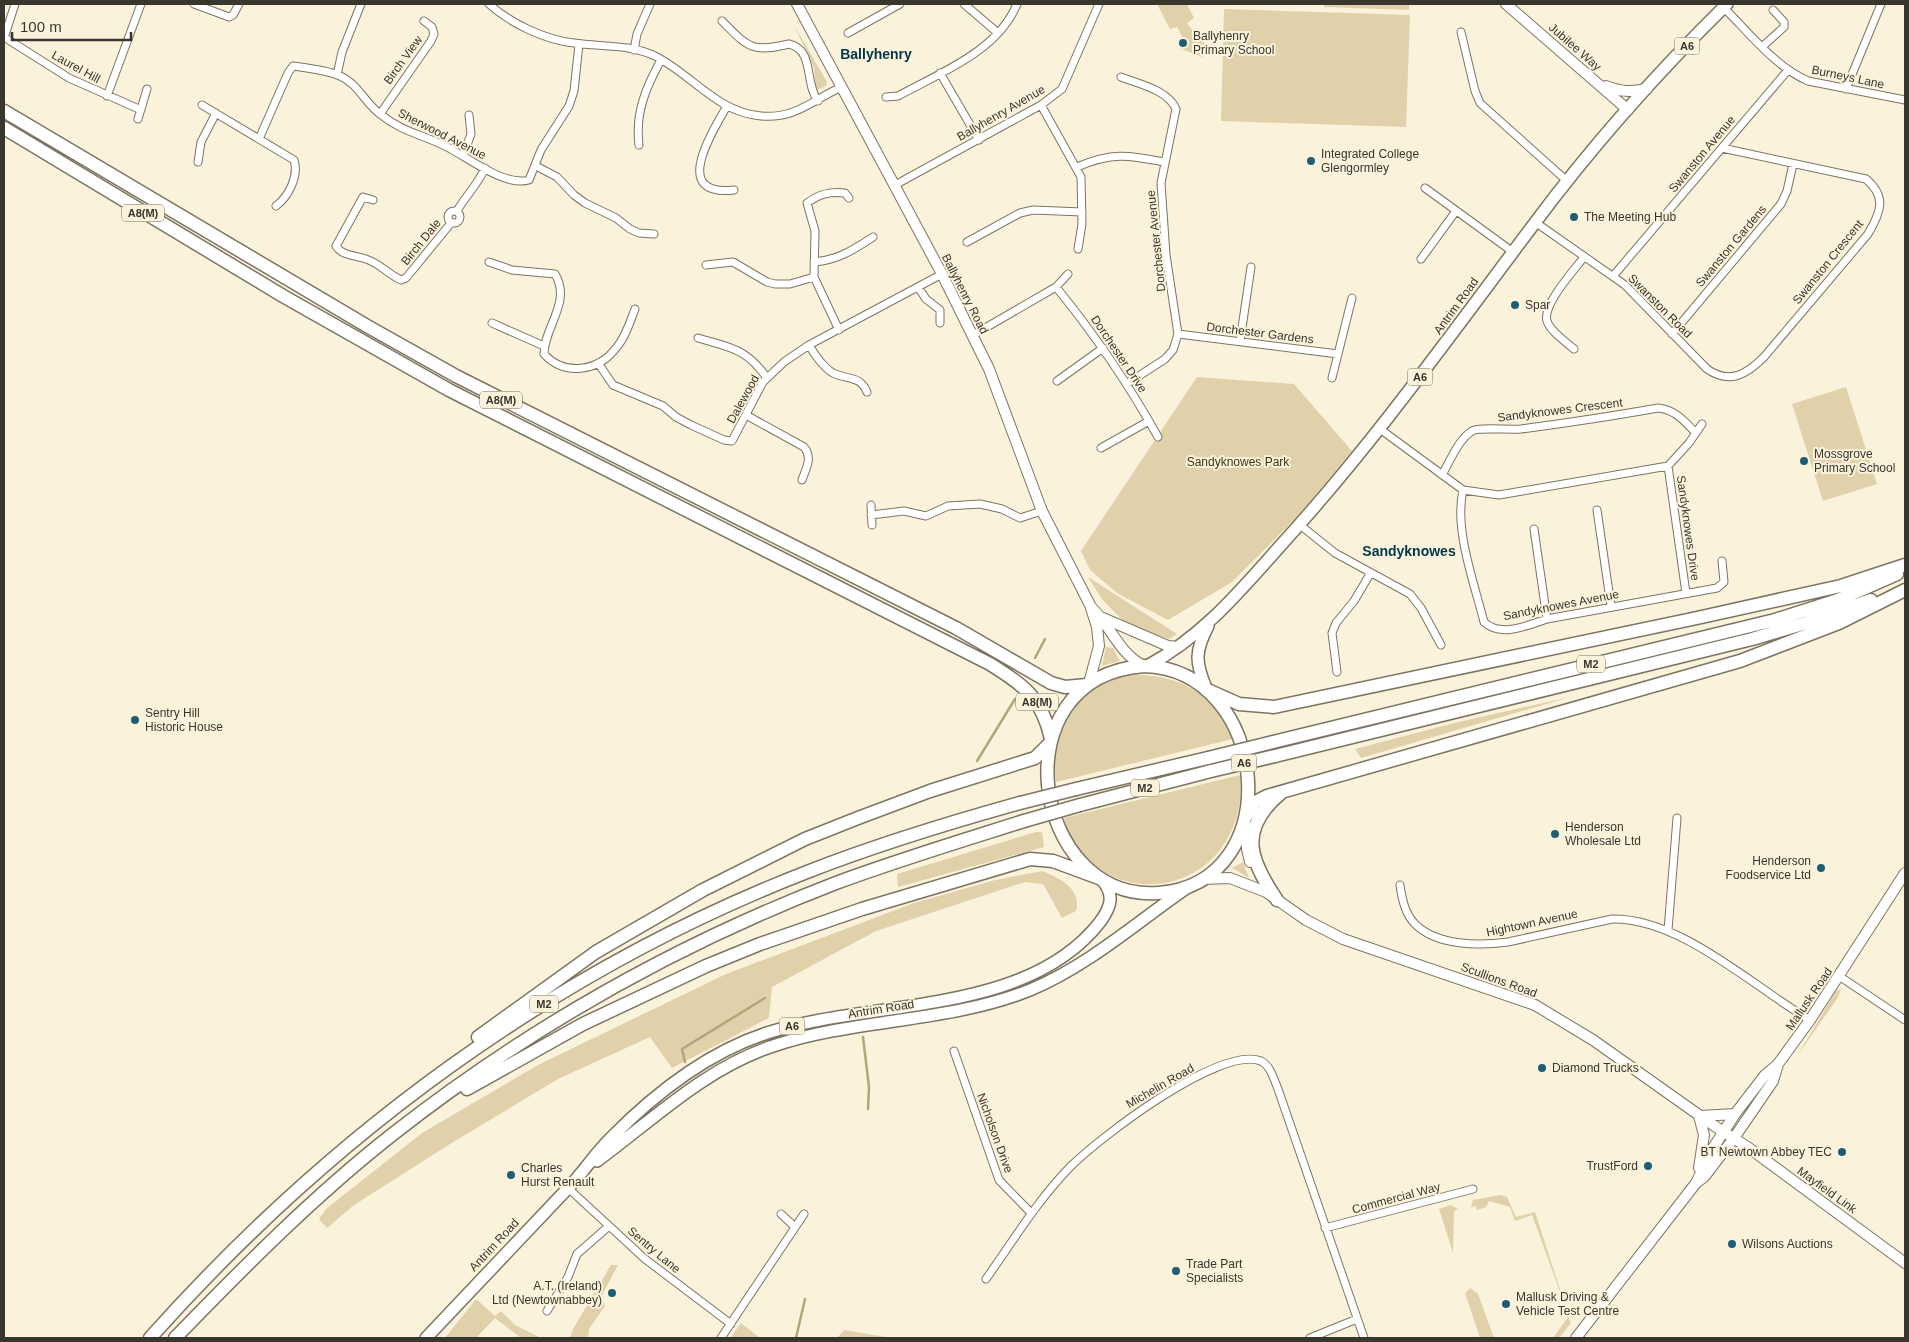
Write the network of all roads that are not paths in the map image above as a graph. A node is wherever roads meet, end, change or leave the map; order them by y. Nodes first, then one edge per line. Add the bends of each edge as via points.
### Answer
1 (16, 4) edge
2 (141, 4) edge
3 (194, 4) edge
4 (239, 4) edge
5 (361, 4) edge
6 (488, 4) edge
7 (650, 4) edge
8 (797, 4) edge
9 (900, 4) edge
10 (964, 4) edge
11 (1017, 4) edge
12 (1099, 4) edge
13 (1506, 4) edge
14 (1880, 4) edge
15 (1725, 5) edge
16 (1773, 10) dead end
17 (424, 21) dead end
18 (722, 21) dead end
19 (1461, 32) dead end
20 (848, 33) dead end
21 (998, 33) junction
22 (4, 38) edge
23 (579, 44) junction
24 (1763, 46) junction
25 (634, 50) junction
26 (661, 60) junction
27 (1788, 70) junction
28 (940, 73) junction
29 (337, 75) junction
30 (1121, 77) dead end
31 (1598, 83) junction
32 (842, 87) junction
33 (147, 88) dead end
34 (1647, 89) junction
35 (1846, 89) junction
36 (107, 96) junction
37 (886, 97) dead end
38 (1905, 100) edge
39 (818, 101) junction
40 (202, 105) dead end
41 (1041, 105) junction
42 (727, 106) junction
43 (141, 110) junction
44 (1628, 110) junction
45 (4, 111) edge
46 (216, 113) junction
47 (380, 114) junction
48 (469, 115) dead end
49 (138, 119) dead end
50 (4, 128) edge
51 (259, 138) junction
52 (979, 140) junction
53 (639, 145) dead end
54 (1722, 148) junction
55 (463, 156) junction
56 (198, 162) dead end
57 (1164, 162) junction
58 (1793, 164) junction
59 (536, 166) junction
60 (1077, 167) junction
61 (485, 168) junction
62 (1567, 181) junction
63 (895, 185) junction
64 (1425, 188) dead end
65 (734, 190) dead end
66 (849, 198) dead end
67 (373, 200) dead end
68 (276, 206) dead end
69 (1456, 211) junction
70 (1082, 212) junction
71 (1535, 222) junction
72 (654, 234) dead end
73 (873, 238) dead end
74 (967, 242) dead end
75 (1078, 249) dead end
76 (1513, 252) junction
77 (1584, 256) junction
78 (1421, 260) dead end
79 (489, 262) dead end
80 (814, 262) junction
81 (706, 265) dead end
82 (1251, 267) dead end
83 (942, 274) junction
84 (1068, 274) dead end
85 (1614, 275) junction
86 (814, 276) junction
87 (918, 287) junction
88 (1056, 287) junction
89 (1352, 298) dead end
90 (635, 309) dead end
91 (492, 323) dead end
92 (940, 323) dead end
93 (839, 330) junction
94 (1178, 334) junction
95 (1672, 334) junction
96 (973, 335) junction
97 (698, 338) dead end
98 (1240, 341) junction
99 (809, 345) junction
100 (544, 346) junction
101 (1103, 348) junction
102 (1574, 350) dead end
103 (1338, 354) junction
104 (598, 363) junction
105 (1717, 376) joint
106 (767, 378) junction
107 (1332, 378) dead end
108 (1057, 381) dead end
109 (1128, 383) junction
110 (866, 392) dead end
111 (746, 415) junction
112 (1149, 421) junction
113 (1702, 424) dead end
114 (1380, 429) junction
115 (1696, 433) junction
116 (1158, 437) dead end
117 (1101, 448) dead end
118 (1668, 466) junction
119 (1442, 475) junction
120 (802, 480) dead end
121 (1463, 490) junction
122 (871, 505) dead end
123 (1597, 510) dead end
124 (1042, 511) junction
125 (871, 515) junction
126 (872, 525) dead end
127 (1300, 525) junction
128 (1534, 529) dead end
129 (1905, 556) edge
130 (1722, 561) dead end
131 (1905, 565) edge
132 (1905, 570) edge
133 (1370, 574) junction
134 (1905, 586) edge
135 (1905, 590) edge
136 (1686, 593) junction
137 (1797, 595) junction
138 (1090, 605) junction
139 (1611, 606) junction
140 (1102, 618) junction
141 (1548, 619) junction
142 (1208, 624) junction
143 (1441, 645) dead end
144 (1178, 647) junction
145 (1146, 666) junction
146 (1337, 672) dead end
147 (1088, 684) junction
148 (1208, 689) junction
149 (1050, 741) junction
150 (1283, 791) junction
151 (1677, 818) dead end
152 (1245, 820) junction
153 (1905, 873) edge
154 (1100, 879) junction
155 (1202, 879) junction
156 (1400, 885) dead end
157 (1189, 886) junction
158 (1266, 892) junction
159 (1277, 900) junction
160 (1668, 930) junction
161 (1839, 976) junction
162 (1810, 1020) junction
163 (1905, 1020) edge
164 (954, 1051) dead end
165 (1778, 1064) junction
166 (1734, 1114) junction
167 (1699, 1116) junction
168 (1723, 1132) junction
169 (1734, 1138) junction
170 (583, 1172) junction
171 (1696, 1183) junction
172 (302, 1184) junction
173 (333, 1184) junction
174 (568, 1188) junction
175 (1473, 1189) dead end
176 (1031, 1213) junction
177 (781, 1214) dead end
178 (804, 1214) dead end
179 (609, 1226) junction
180 (795, 1227) junction
181 (1325, 1228) junction
182 (1905, 1263) edge
183 (986, 1279) dead end
184 (547, 1310) dead end
185 (1356, 1319) junction
186 (731, 1324) junction
187 (150, 1338) edge
188 (174, 1338) edge
189 (426, 1338) edge
190 (721, 1338) edge
191 (1310, 1338) edge
192 (1364, 1338) edge
193 (1576, 1338) edge

1 - 22 street
2 - 36 street
3 - 4 street via 229,17
5 - 29 street via 342,52
6 - 23 street via 524,26
7 - 25 street via 639,28
8 - 32 main road, Ballyhenry Road
9 - 20 street
10 - 21 street
11 - 21 street via 1013,15
12 - 41 street, Ballyhenry Avenue via 1062,89
13 - 31 main road, Jubilee Way
14 - 35 street
15 - 24 street, Burneys Lane
15 - 34 main road, Antrim Road / A6
16 - 24 street via 1784,22 1784,27
17 - 47 street, Birch View via 432,27 432,41
18 - 39 street via 753,48 772,49 789,44 800,50 807,60 811,91
19 - 62 street via 1474,92 1480,103
21 - 28 street
22 - 36 street, Laurel Hill via 69,78
23 - 25 street
23 - 59 street, Sherwood Avenue via 574,91 541,150
24 - 27 street, Burneys Lane
25 - 26 street
26 - 42 street
26 - 53 street via 641,106 637,131
27 - 35 street, Burneys Lane via 1808,81
27 - 54 street, Swanston Avenue
28 - 37 street via 898,96
28 - 52 street
29 - 47 street, Sherwood Avenue via 351,82
29 - 51 street, Sherwood Avenue via 293,66
30 - 57 street, Dorchester Avenue via 1173,102 1175,123
31 - 34 main road via 1619,91
31 - 44 main road, Jubilee Way
32 - 39 street
32 - 63 main road, Ballyhenry Road
33 - 43 street
34 - 44 main road, Antrim Road / A6
35 - 38 street, Burneys Lane
36 - 43 street, Laurel Hill
39 - 42 street via 799,112 762,116
40 - 46 street
41 - 52 street, Ballyhenry Avenue
41 - 60 street
42 - 65 street via 701,158 700,174 705,187 710,190
43 - 49 street
44 - 62 main road, Antrim Road / A6
45 - 147 highway, A8(M) via 367,326 500,400 956,628 1051,683 1065,687
46 - 51 street
46 - 56 street via 201,142
47 - 55 street, Sherwood Avenue via 404,131 445,145
48 - 55 street via 471,134
50 - 149 highway, A8(M) via 266,286 449,390 990,664 1028,690 1042,710
51 - 68 street via 294,160 297,170 285,196
52 - 63 street, Ballyhenry Avenue
54 - 58 street, Swanston Crescent
54 - 85 street, Swanston Avenue
55 - 61 street, Sherwood Avenue
57 - 60 street via 1118,155 1102,157
57 - 94 street, Dorchester Avenue via 1161,184 1163,216
58 - 95 street, Swanston Gardens via 1781,204
58 - 105 street, Swanston Crescent via 1866,179 1879,195 1878,218 1868,234 1748,372 1731,377
59 - 61 street, Sherwood Avenue via 529,180 519,183
59 - 72 street via 557,177 585,203 616,218 630,229
60 - 70 street via 1081,177
61 - 67 street, Birch Dale via 475,188 457,211 459,222 451,223 401,280 377,263 347,254 336,246 363,197
62 - 71 main road, Antrim Road / A6
63 - 83 main road, Ballyhenry Road
64 - 69 street
66 - 80 street via 845,193 834,192 816,196 807,203 815,231
69 - 76 street
69 - 78 street
70 - 74 street via 1033,210 1020,213
70 - 75 street
71 - 76 main road, Antrim Road / A6
71 - 77 street, Swanston Road
73 - 80 street via 844,256
76 - 114 main road, Antrim Road / A6
77 - 85 street, Swanston Road
77 - 102 street via 1547,309 1547,321
79 - 100 street via 512,270 555,274 562,293
80 - 86 street
81 - 86 street via 733,262 775,284 790,284
82 - 98 street
83 - 87 street, Dalewood
83 - 96 main road, Ballyhenry Road
84 - 88 street
85 - 95 street, Swanston Road
86 - 93 street
87 - 92 street via 926,299 940,310
87 - 93 street, Dalewood
88 - 96 street
88 - 101 street, Dorchester Drive
89 - 103 street
90 - 104 street via 616,349
91 - 100 street
93 - 99 street, Dalewood
94 - 98 street, Dorchester Gardens
94 - 109 street via 1173,350 1165,359
95 - 105 street, Swanston Road
96 - 124 main road, Ballyhenry Road
97 - 106 street via 743,352 755,361
98 - 103 street, Dorchester Gardens
99 - 106 street, Dalewood
99 - 110 street via 832,372 857,379
100 - 104 street via 546,357 568,369 578,370
101 - 108 street
101 - 109 street, Dorchester Drive
103 - 107 street
104 - 111 street, Dalewood via 613,385 663,406 676,417 724,440 732,442
106 - 111 street, Dalewood
109 - 112 street, Dorchester Drive
111 - 120 street via 804,447 809,459
112 - 116 street, Dorchester Drive
112 - 117 street
113 - 115 street
114 - 119 street
114 - 127 main road, Antrim Road / A6
115 - 118 street
115 - 119 street, Sandyknowes Crescent via 1679,415 1658,408 1520,429 1496,431 1482,428 1472,430 1459,445
118 - 121 street via 1500,495
118 - 136 street, Sandyknowes Drive
119 - 121 street
121 - 141 street, Sandyknowes Avenue via 1458,512 1484,622 1490,628 1503,630
122 - 125 street
123 - 139 street
124 - 125 street via 1020,518 980,504 948,506 926,516 904,511
124 - 138 main road, Ballyhenry Road
125 - 126 street
127 - 133 street via 1335,553
127 - 142 main road, Antrim Road / A6
128 - 141 street
129 - 137 highway
130 - 136 street, Sandyknowes Avenue via 1724,582 1717,588
131 - 137 highway via 1841,586
132 - 172 highway, M2, bridge via 1838,600 1775,620 1076,789 884,844 806,872 722,908 623,958 544,1004 416,1089
133 - 143 street via 1410,594
133 - 146 street via 1332,632
134 - 173 highway, M2, bridge via 1806,624 1080,805 837,883 710,937 568,1013 438,1100
135 - 150 highway via 1840,623 1740,661
136 - 139 street, Sandyknowes Avenue
137 - 148 highway via 1274,707 1239,704
138 - 140 main road, Ballyhenry Road
138 - 147 main road, Ballyhenry Road via 1099,646
139 - 141 street, Sandyknowes Avenue
140 - 144 main road via 1168,646
140 - 145 main road, Ballyhenry Road via 1123,650
142 - 144 main road, Antrim Road / A6
142 - 148 main road, Antrim Road / A6 via 1197,656
144 - 145 main road, Antrim Road / A6
145 - 147 highway, A6 via 1122,669
145 - 148 highway, A6 via 1186,676
147 - 149 highway, A6 via 1065,709
148 - 152 highway, A6 via 1226,710 1237,736 1248,780
149 - 154 highway, A6 via 1046,765 1048,785 1065,842 1078,860
149 - 172 highway via 1040,754 1027,761 930,791 805,839 650,919 556,979 497,1022 393,1102
150 - 152 highway via 1256,802
150 - 159 highway via 1262,812 1251,846 1256,866
151 - 160 street
152 - 155 highway, A6 via 1224,862
152 - 158 main road, Scullions Road via 1251,864
153 - 161 main road, Mallusk Road
154 - 157 highway, A6 via 1126,890 1148,893
154 - 170 main road, Antrim Road / A6 via 1110,891 1107,912 1075,947 1044,968 985,991 810,1021 739,1044 696,1068 654,1098 608,1141
154 - 173 highway via 1054,861 1019,861 862,909 751,948 649,991 528,1053 459,1093
155 - 157 highway, A6
155 - 158 main road, Scullions Road via 1230,878
156 - 160 street, Hightown Avenue via 1406,909 1415,924 1428,933 1461,943 1508,942 1612,919 1639,920
157 - 170 main road, Antrim Road / A6 via 1080,964 1029,990 970,1008 818,1033 737,1060 684,1092
158 - 159 main road, Scullions Road
159 - 167 main road, Scullions Road via 1343,940 1534,1005 1593,1040
160 - 162 street, Hightown Avenue
161 - 162 main road, Mallusk Road
161 - 163 street
162 - 165 main road, Mallusk Road
164 - 176 street, Nicholson Drive via 999,1180
165 - 166 main road
165 - 169 main road, Mallusk Road via 1773,1081
166 - 167 main road
166 - 168 main road
167 - 168 main road, Scullions Road
167 - 171 main road via 1704,1139
168 - 169 main road, Scullions Road
168 - 171 main road
169 - 171 main road, Mallusk Road
169 - 182 main road, Mayfield Link
170 - 174 main road, Antrim Road / A6
171 - 193 main road
172 - 187 highway, M2 via 241,1241
173 - 188 highway, M2
174 - 179 street, Sentry Lane
174 - 189 main road, Antrim Road / A6
175 - 181 street, Commercial Way
176 - 181 street, Michelin Road via 1069,1168 1113,1129 1194,1078 1246,1059 1268,1066
176 - 183 street, Michelin Road
177 - 180 street
178 - 180 street
179 - 184 street via 577,1254 568,1277
179 - 186 street, Sentry Lane via 645,1259
180 - 186 street
181 - 185 street, Michelin Road
185 - 191 street
185 - 192 street, Michelin Road
186 - 190 street

